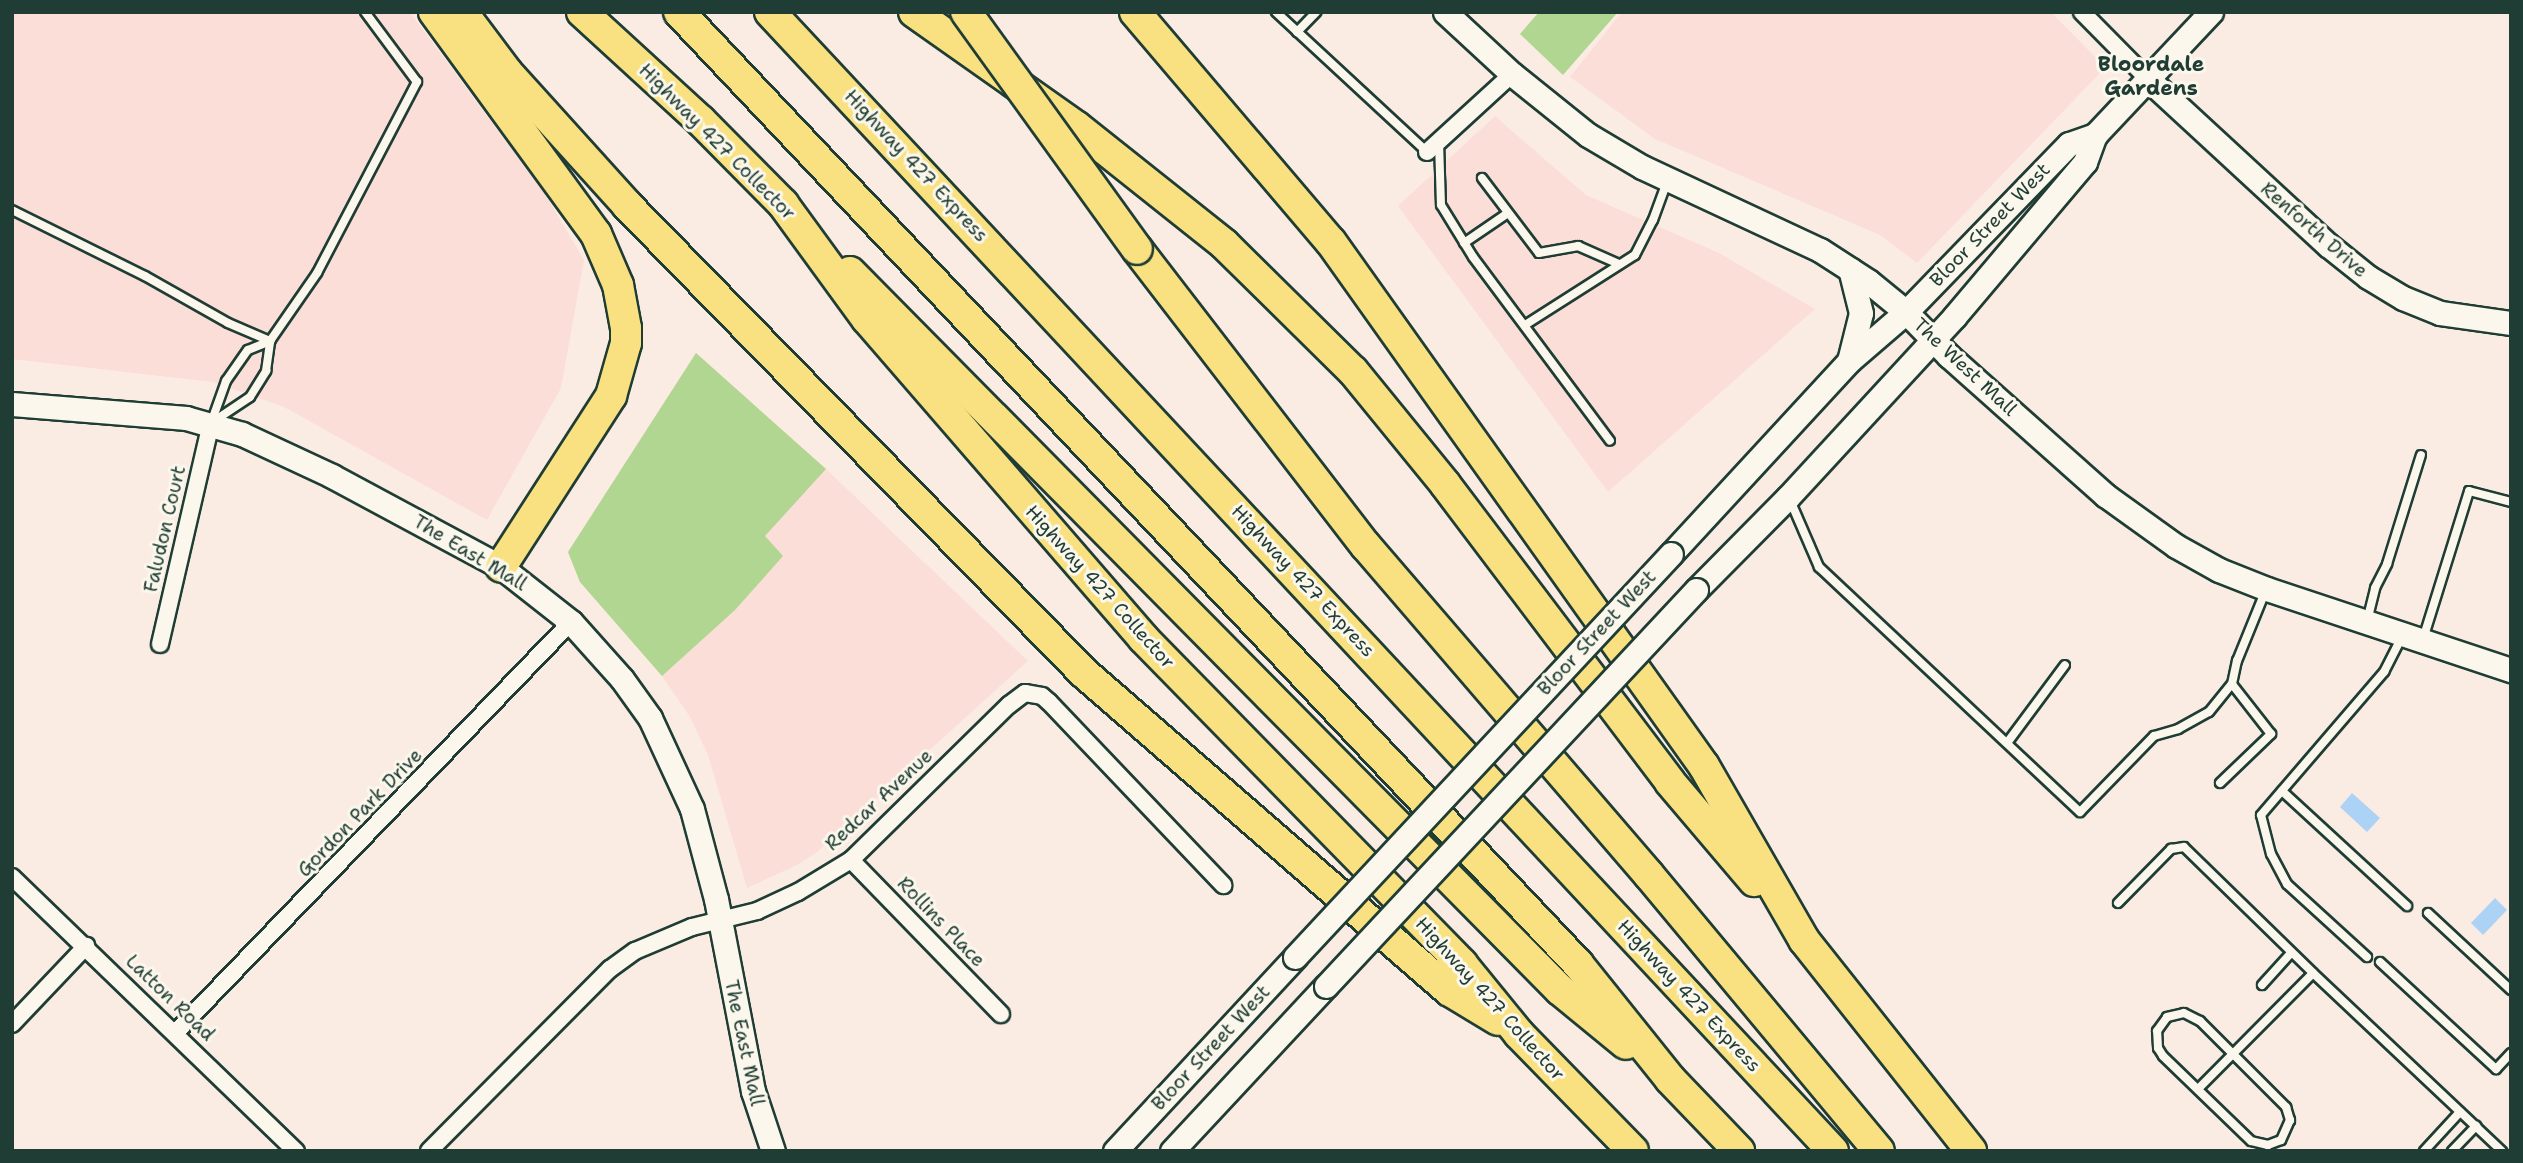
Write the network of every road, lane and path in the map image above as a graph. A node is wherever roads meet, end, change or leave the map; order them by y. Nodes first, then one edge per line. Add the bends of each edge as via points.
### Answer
1 (365, 12) edge
2 (434, 12) edge
3 (462, 12) edge
4 (582, 12) edge
5 (679, 12) edge
6 (770, 12) edge
7 (914, 12) edge
8 (965, 12) edge
9 (1135, 12) edge
10 (1276, 12) edge
11 (1316, 12) edge
12 (1444, 12) edge
13 (2082, 12) edge
14 (2211, 12) edge
15 (1297, 32) junction
16 (1511, 74) junction
17 (2148, 79) junction
18 (2095, 135) junction
19 (1433, 147) junction
20 (1482, 178) dead end
21 (1668, 179) junction
22 (783, 204) junction
23 (12, 209) edge
24 (1508, 213) junction
25 (1464, 243) junction
26 (1619, 264) junction
27 (1850, 269) junction
28 (1906, 312) junction
29 (2511, 323) edge
30 (1525, 326) junction
31 (1934, 340) junction
32 (270, 341) junction
33 (1849, 361) junction
34 (12, 404) edge
35 (211, 423) junction
36 (1610, 441) dead end
37 (2421, 455) dead end
38 (1788, 496) junction
39 (2511, 502) edge
40 (500, 567) junction
41 (2267, 589) junction
42 (571, 622) junction
43 (2367, 622) junction
44 (2413, 638) junction
45 (160, 644) dead end
46 (2065, 665) dead end
47 (2511, 670) edge
48 (2232, 684) junction
49 (2007, 743) junction
50 (2220, 783) dead end
51 (2283, 791) junction
52 (851, 860) junction
53 (12, 877) edge
54 (1223, 885) dead end
55 (2118, 902) dead end
56 (2407, 906) dead end
57 (2428, 913) dead end
58 (719, 918) junction
59 (1804, 940) junction
60 (86, 946) junction
61 (2291, 953) junction
62 (2367, 957) dead end
63 (2380, 962) dead end
64 (2313, 973) junction
65 (2262, 985) dead end
66 (2511, 990) edge
67 (1001, 1014) dead end
68 (12, 1024) edge
69 (176, 1032) junction
70 (1519, 1034) junction
71 (2232, 1052) junction
72 (2511, 1053) edge
73 (1670, 1079) junction
74 (2198, 1089) junction
75 (2460, 1112) junction
76 (2476, 1126) junction
77 (296, 1151) edge
78 (429, 1151) edge
79 (773, 1151) edge
80 (1115, 1151) edge
81 (1172, 1151) edge
82 (1633, 1151) edge
83 (1739, 1151) edge
84 (1833, 1151) edge
85 (1879, 1151) edge
86 (1971, 1151) edge
87 (2424, 1151) edge
88 (2452, 1151) edge
89 (2502, 1151) edge

1 - 32 lane via 417,82 317,273
2 - 40 highway via 596,234 618,285 626,328 611,396
3 - 70 highway via 507,72 627,205 1084,673 1450,991
4 - 22 highway, Highway 427 Collector
5 - 73 highway via 1578,964
6 - 84 highway, Highway 427 Express
7 - 59 highway via 1077,127 1224,244 1353,371 1670,782
8 - 85 highway, bridge via 1137,249 1366,546
9 - 59 highway via 1331,242 1704,765
10 - 15 lane
11 - 15 lane
12 - 16 main road, The West Mall
13 - 17 street
14 - 17 main road, Bloor Street West
15 - 19 lane
16 - 19 street
16 - 21 main road, The West Mall via 1588,135
17 - 18 main road, Bloor Street West
17 - 29 main road, Renforth Drive via 2368,277 2440,313
18 - 28 main road, Bloor Street West via 2069,144
18 - 31 main road, Bloor Street West via 2085,162
19 - 25 lane via 1441,205
20 - 24 lane
21 - 26 lane via 1635,255
21 - 27 main road, The West Mall
22 - 70 highway, Highway 427 Collector via 867,319 1135,628 1462,964
22 - 73 highway via 1560,990
23 - 32 lane
24 - 25 lane
24 - 26 lane via 1539,253 1578,246
25 - 30 lane
26 - 30 lane
27 - 28 main road, The West Mall
27 - 33 main road via 1861,313
28 - 31 main road, The West Mall
28 - 33 main road, Bloor Street West
30 - 36 lane
31 - 38 main road, Bloor Street West
31 - 41 main road, The West Mall via 2105,495 2176,546
32 - 35 lane via 248,350 226,381
32 - 35 lane via 266,371 248,400
33 - 80 main road, Bloor Street West, bridge
34 - 35 main road, The East Mall
35 - 40 main road, The East Mall via 332,476
35 - 45 street, Faludon Court
37 - 43 lane
38 - 49 lane via 1819,567
38 - 81 main road, Bloor Street West, bridge
39 - 44 lane via 2469,491
40 - 42 main road, The East Mall
41 - 43 main road, The West Mall
41 - 48 lane
42 - 58 main road, The East Mall via 622,678 661,737 692,809
42 - 69 street, Gordon Park Drive
43 - 44 main road, The West Mall
44 - 47 main road, The West Mall
44 - 51 lane
46 - 49 lane
48 - 49 lane via 2209,712 2154,736 2080,812
48 - 50 lane via 2271,734
51 - 56 lane
51 - 62 lane via 2262,815 2271,854 2287,884
52 - 54 street, Redcar Avenue via 1016,698 1034,693 1049,702
52 - 58 street, Redcar Avenue via 757,911
52 - 67 street, Rollins Place
53 - 60 street, Latton Road
55 - 61 lane via 2180,845
57 - 66 lane
58 - 78 street, Redcar Avenue via 653,942 610,969
58 - 79 main road, The East Mall via 753,1091
59 - 86 highway
60 - 68 street
60 - 69 street, Latton Road
61 - 64 lane
61 - 65 lane
63 - 72 lane via 2496,1069
64 - 71 lane
64 - 75 lane
69 - 77 street, Latton Road
70 - 82 highway, Highway 427 Collector
71 - 74 lane
71 - 74 lane via 2193,1016 2176,1014 2161,1023 2158,1048
71 - 74 lane via 2286,1107 2290,1120 2286,1134 2268,1145 2251,1141
73 - 83 highway
75 - 76 lane
75 - 87 lane
76 - 88 lane
76 - 89 lane

